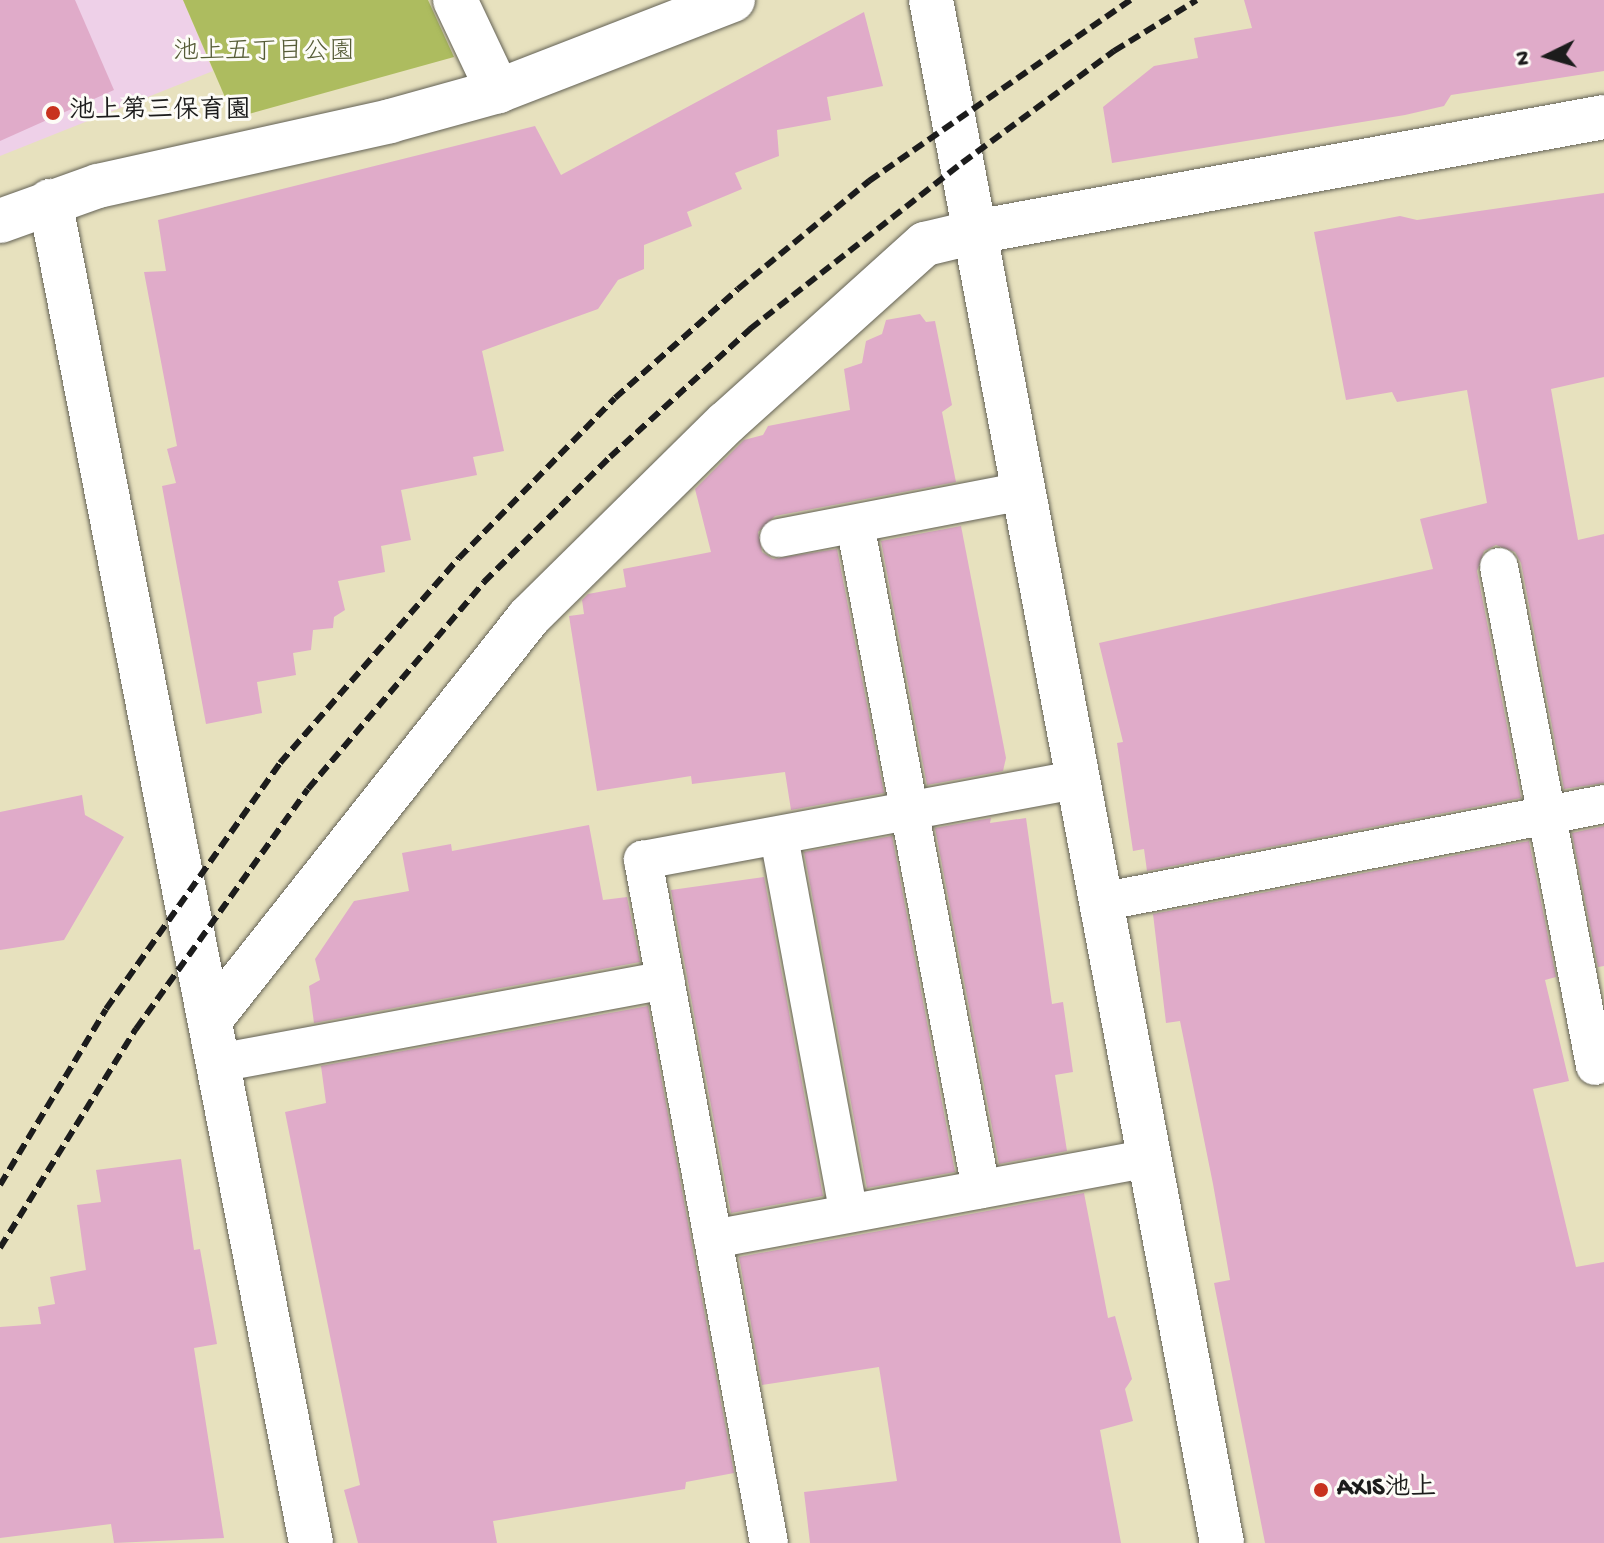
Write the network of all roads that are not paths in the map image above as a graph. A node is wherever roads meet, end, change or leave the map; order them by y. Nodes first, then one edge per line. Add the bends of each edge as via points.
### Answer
1 (455, 0) edge
2 (733, 0) edge
3 (931, 0) edge
4 (498, 91) junction
5 (1604, 117) edge
6 (50, 201) junction
7 (0, 221) edge
8 (975, 232) junction
9 (1024, 491) junction
10 (855, 524) junction
11 (779, 538) dead end
12 (1499, 567) dead end
13 (1078, 779) junction
14 (1604, 804) edge
15 (909, 813) junction
16 (1546, 815) junction
17 (779, 837) junction
18 (1101, 902) junction
19 (665, 980) junction
20 (210, 1020) junction
21 (218, 1063) junction
22 (1595, 1066) dead end
23 (1150, 1158) junction
24 (981, 1189) junction
25 (849, 1213) junction
26 (713, 1239) junction
27 (311, 1543) edge
28 (769, 1543) edge
29 (1222, 1543) edge

1 - 4 street
2 - 4 street
3 - 8 street
4 - 6 street
5 - 8 street
6 - 7 street
6 - 20 street
8 - 9 street
8 - 20 street via 925,244 726,423 529,617
9 - 10 lane
9 - 13 street
10 - 11 lane
10 - 15 lane
12 - 16 lane
13 - 15 lane
13 - 18 street
14 - 16 lane
15 - 17 lane
15 - 24 lane
16 - 18 lane
16 - 22 lane
17 - 19 lane via 643,860
17 - 25 lane
18 - 23 street
19 - 21 lane
19 - 26 lane
20 - 21 street
21 - 27 street
23 - 24 lane
23 - 29 street
24 - 25 lane
25 - 26 lane
26 - 28 lane

